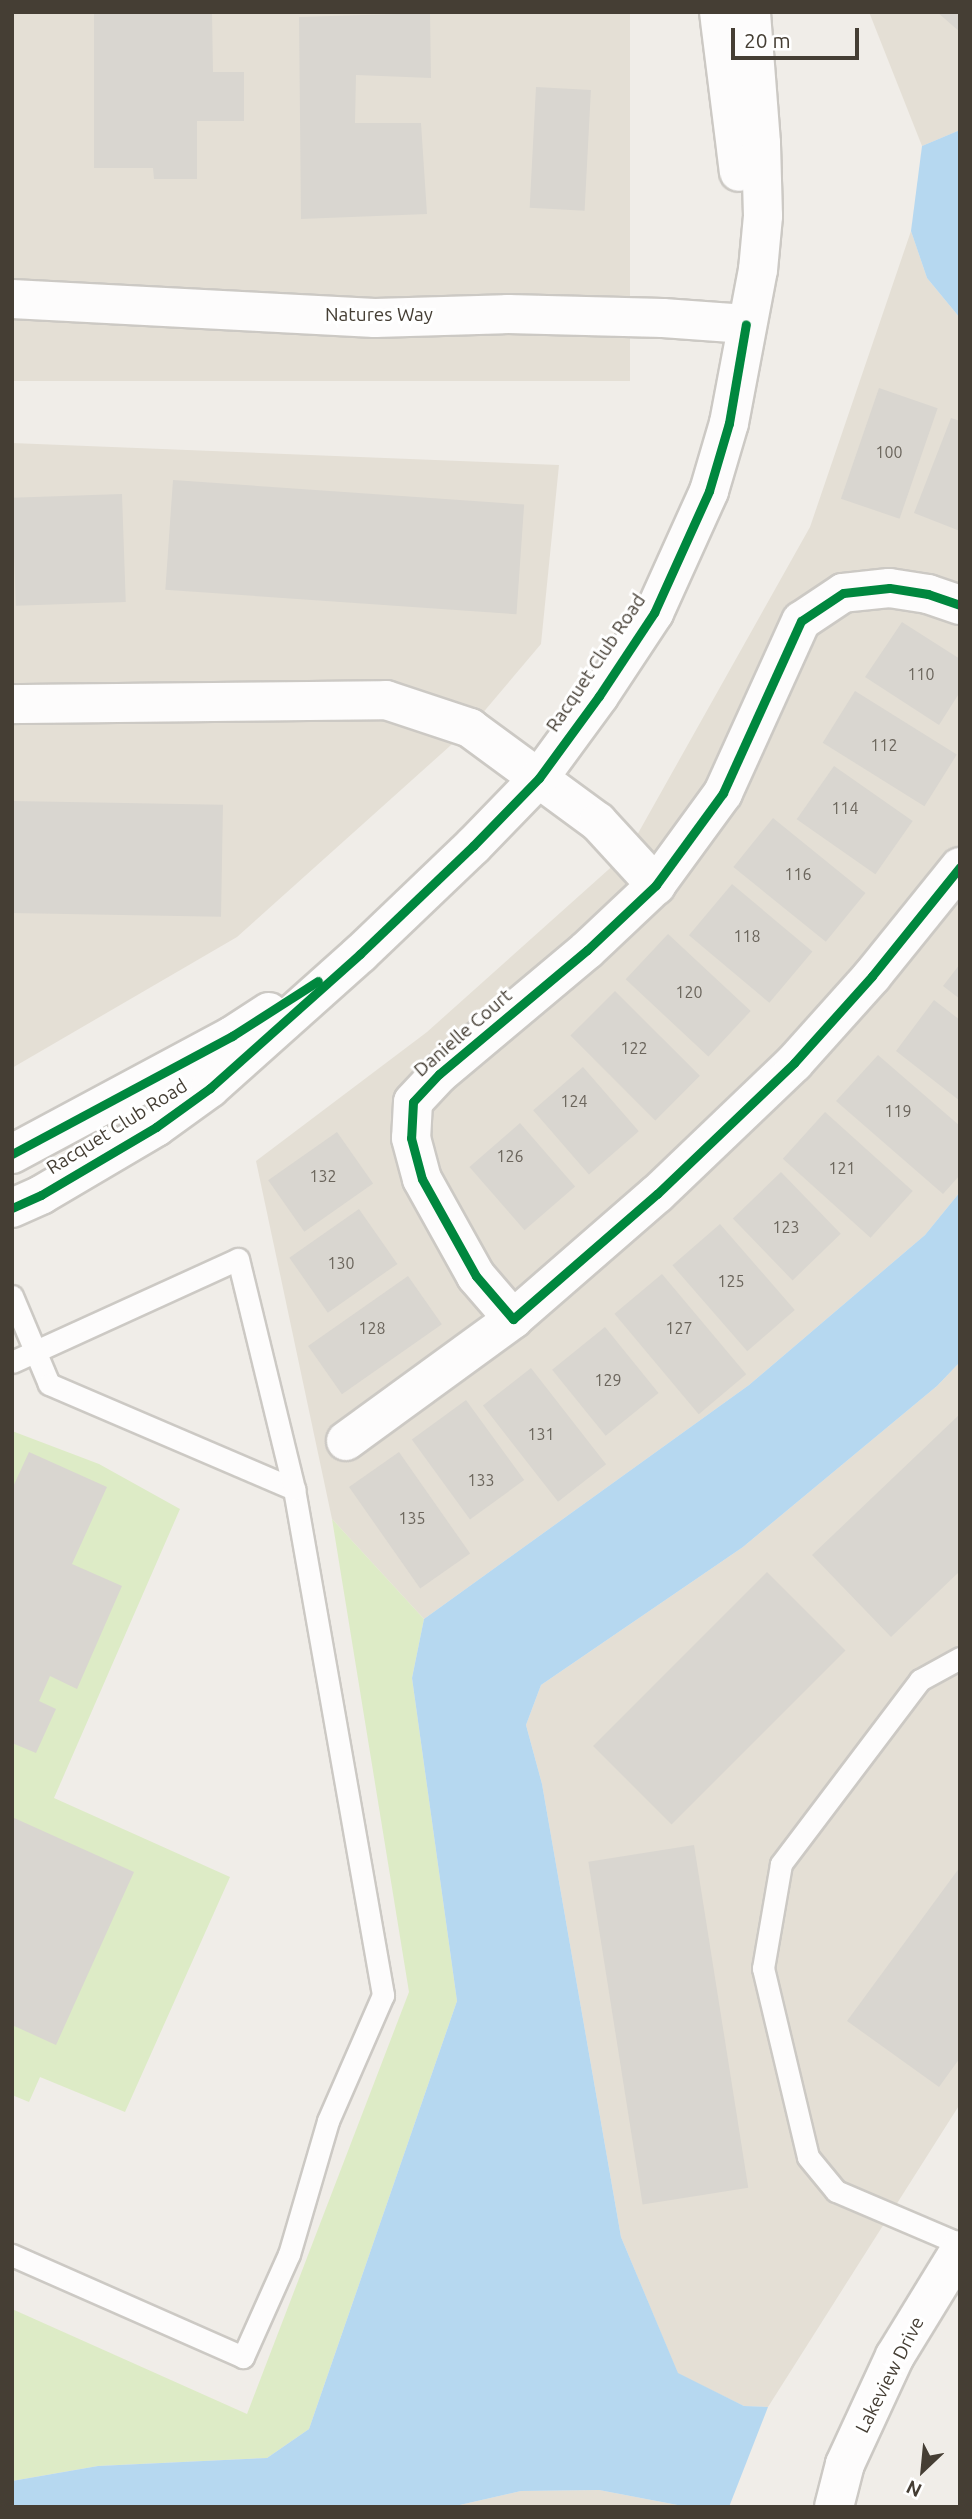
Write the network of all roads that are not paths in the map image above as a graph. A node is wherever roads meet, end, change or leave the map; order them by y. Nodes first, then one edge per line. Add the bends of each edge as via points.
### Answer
1 (719, 12) edge
2 (751, 12) edge
3 (12, 299) edge
4 (746, 324) junction
5 (960, 605) edge
6 (12, 704) edge
7 (539, 778) junction
8 (960, 867) edge
9 (656, 885) junction
10 (360, 954) junction
11 (12, 1154) edge
12 (12, 1208) edge
13 (12, 1296) edge
14 (513, 1319) junction
15 (35, 1350) junction
16 (12, 1362) edge
17 (346, 1441) dead end
18 (294, 1489) junction
19 (960, 1658) edge
20 (960, 2244) edge
21 (960, 2250) edge
22 (12, 2255) edge
23 (834, 2507) edge

1 - 4 street, Racquet Club Road via 739,166
2 - 4 street, Racquet Club Road via 763,216
3 - 4 street, Natures Way via 375,318 508,314
4 - 7 street, Racquet Club Road via 729,423 709,492 654,613
5 - 9 street, Danielle Court via 889,588 843,593 800,621 723,793
6 - 7 street via 386,700 470,729
7 - 9 street via 598,822
7 - 10 street, Racquet Club Road
8 - 14 street via 794,1063 657,1194
9 - 14 street, Danielle Court via 587,950 439,1074 413,1102 411,1138 422,1179 476,1276
10 - 11 street, Racquet Club Road via 232,1036
10 - 12 street, Racquet Club Road via 210,1088 156,1127
13 - 15 lane
14 - 17 street
15 - 16 lane
15 - 18 lane via 49,1384
15 - 18 lane via 238,1259
18 - 22 lane via 383,1995 328,2121 289,2254 243,2357
19 - 20 lane via 920,1681 780,1864 763,1968 808,2157 836,2191
21 - 23 street, Lakeview Drive via 895,2356 845,2464

